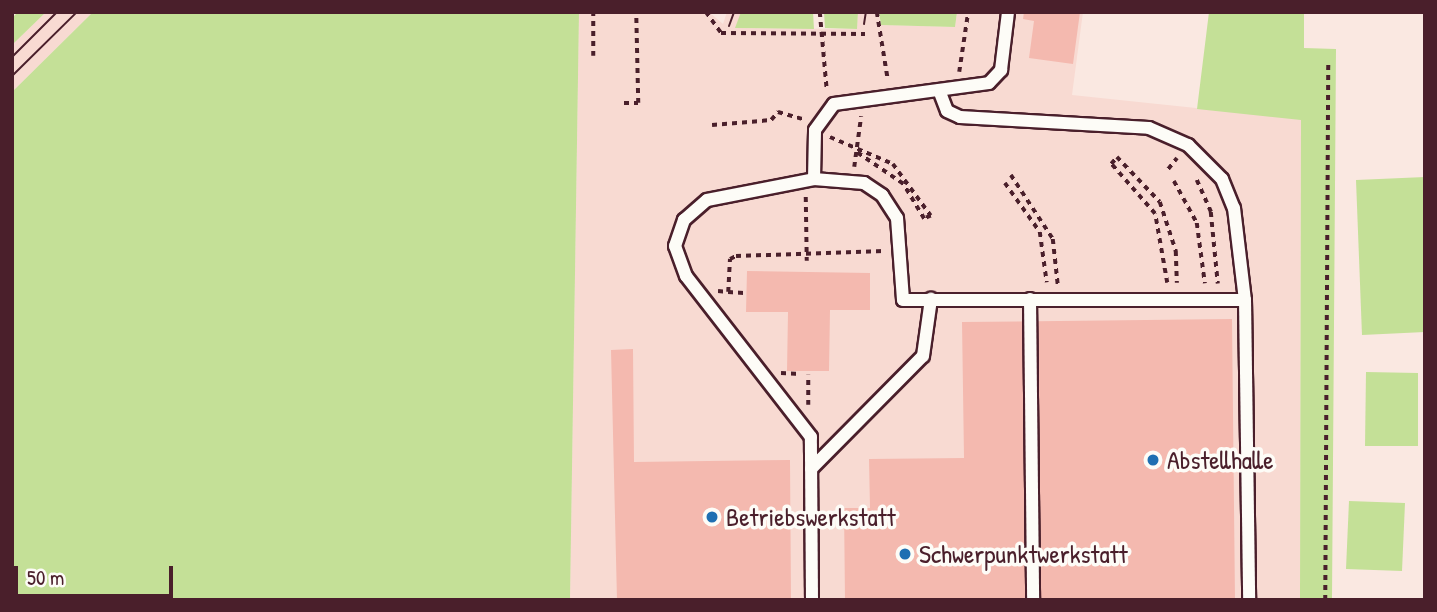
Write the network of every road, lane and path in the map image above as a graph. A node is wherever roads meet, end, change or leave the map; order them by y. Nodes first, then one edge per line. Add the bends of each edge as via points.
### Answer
1 (593, 12) edge
2 (636, 12) edge
3 (706, 12) edge
4 (820, 12) edge
5 (877, 12) edge
6 (968, 12) edge
7 (1008, 12) edge
8 (820, 33) junction
9 (865, 34) dead end
10 (593, 56) dead end
11 (1328, 62) dead end
12 (956, 87) junction
13 (939, 90) junction
14 (891, 96) junction
15 (864, 100) junction
16 (624, 103) dead end
17 (834, 104) junction
18 (712, 125) dead end
19 (817, 127) junction
20 (857, 145) junction
21 (856, 152) junction
22 (1178, 157) dead end
23 (1185, 164) dead end
24 (1192, 171) dead end
25 (1011, 175) dead end
26 (810, 180) junction
27 (851, 181) junction
28 (1174, 181) dead end
29 (1005, 183) dead end
30 (904, 250) junction
31 (807, 258) junction
32 (697, 289) junction
33 (728, 292) junction
34 (744, 293) dead end
35 (931, 299) junction
36 (1030, 299) junction
37 (1053, 299) junction
38 (1172, 300) junction
39 (1213, 300) junction
40 (1245, 300) junction
41 (808, 375) dead end
42 (809, 384) dead end
43 (811, 469) junction
44 (812, 600) edge
45 (1033, 600) edge
46 (1249, 600) edge
47 (1325, 600) edge

1 - 10 path
2 - 16 path via 638,103
3 - 8 path via 721,33
4 - 8 path
5 - 14 path
6 - 12 path
7 - 12 lane via 1001,70 989,83
8 - 9 path
8 - 17 path via 823,82
11 - 47 path
12 - 13 lane
13 - 14 lane
13 - 40 lane via 947,111 960,117 1114,122 1149,128 1195,150 1222,179 1234,208
14 - 15 lane
15 - 17 lane
15 - 20 path
17 - 19 lane
18 - 19 path via 771,120 778,112
19 - 20 path
19 - 26 lane
20 - 21 path
20 - 21 path via 893,164 931,216 924,219 903,184
21 - 27 path
22 - 23 path
24 - 39 path via 1211,212
25 - 37 path via 1053,239
26 - 27 lane
26 - 31 path
26 - 32 lane via 707,200 684,220 675,246
27 - 30 lane via 882,195 897,218
28 - 39 path via 1197,223
29 - 37 path via 1040,232
30 - 31 path
30 - 35 lane via 903,300
31 - 33 path via 732,257
32 - 33 path
32 - 43 lane via 811,438
33 - 34 path
35 - 36 lane
35 - 43 lane via 923,356
36 - 37 lane
36 - 45 lane
37 - 38 lane
38 - 38 path via 1155,214 1111,164 1116,157 1160,202 1171,226
38 - 39 lane
39 - 40 lane
40 - 46 lane
41 - 42 path
43 - 44 lane

